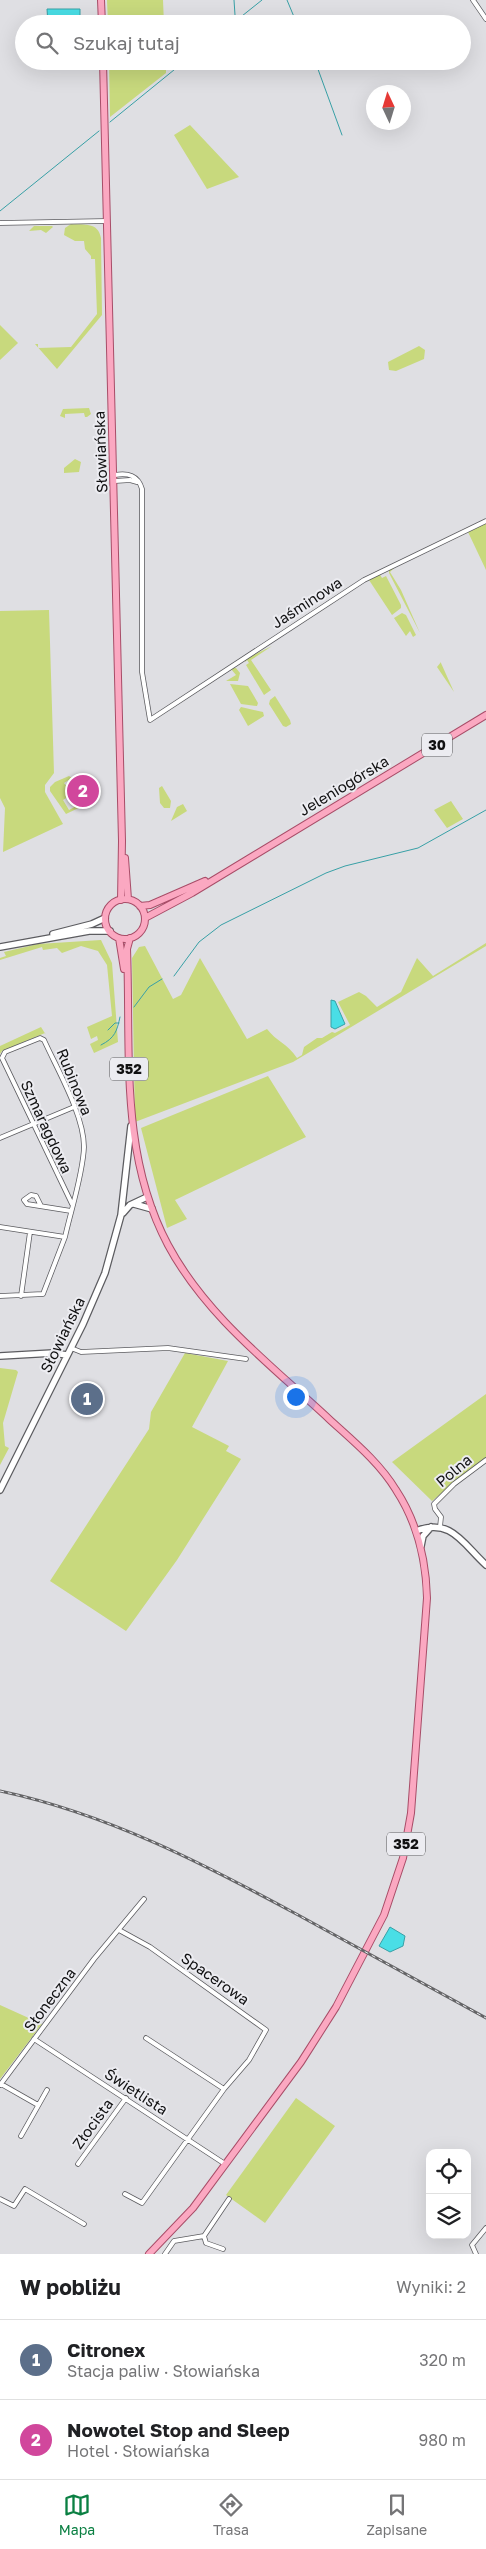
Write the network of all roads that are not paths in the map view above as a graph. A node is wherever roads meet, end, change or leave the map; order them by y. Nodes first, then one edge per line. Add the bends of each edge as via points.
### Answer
1 (101, 0) edge
2 (473, 0) edge
3 (486, 7) edge
4 (480, 10) junction
5 (102, 15) edge
6 (486, 19) edge
7 (103, 70) edge
8 (107, 221) junction
9 (0, 223) edge
10 (115, 478) junction
11 (486, 521) edge
12 (486, 715) edge
13 (215, 878) junction
14 (124, 899) junction
15 (140, 906) junction
16 (105, 918) junction
17 (145, 918) junction
18 (110, 931) junction
19 (119, 938) junction
20 (130, 938) junction
21 (38, 939) junction
22 (0, 947) edge
23 (128, 1013) junction
24 (2, 1058) joint
25 (74, 1106) junction
26 (32, 1124) junction
27 (131, 1126) junction
28 (0, 1138) edge
29 (147, 1197) junction
30 (72, 1204) junction
31 (132, 1204) junction
32 (41, 1206) dead end
33 (152, 1209) junction
34 (71, 1211) junction
35 (121, 1215) junction
36 (0, 1227) edge
37 (30, 1232) junction
38 (65, 1237) junction
39 (0, 1296) edge
40 (21, 1296) junction
41 (71, 1348) junction
42 (67, 1355) junction
43 (0, 1356) edge
44 (246, 1359) dead end
45 (486, 1460) edge
46 (0, 1490) edge
47 (431, 1527) junction
48 (440, 1527) junction
49 (416, 1531) junction
50 (421, 1548) junction
51 (486, 1565) edge
52 (144, 1899) dead end
53 (119, 1930) junction
54 (146, 2038) dead end
55 (34, 2039) junction
56 (0, 2084) edge
57 (224, 2089) junction
58 (47, 2090) dead end
59 (126, 2098) junction
60 (38, 2105) junction
61 (21, 2136) dead end
62 (187, 2139) junction
63 (78, 2164) dead end
64 (225, 2164) junction
65 (124, 2194) dead end
66 (0, 2199) edge
67 (229, 2199) dead end
68 (84, 2224) dead end
69 (486, 2228) edge
70 (204, 2236) junction
71 (223, 2249) dead end
72 (152, 2252) edge
73 (165, 2254) edge
74 (476, 2254) edge

1 - 5 main road
2 - 4 street
3 - 4 street
4 - 6 street
7 - 8 main road, Słowiańska
8 - 9 street
8 - 10 main road, Słowiańska
10 - 11 street, Jaśminowa via 139,482 142,489 142,672 150,720 364,580
10 - 14 main road, Słowiańska
12 - 13 main road, Jeleniogórska / 30
13 - 15 main road, Jeleniogórska / 30 via 150,905
13 - 17 main road, Jeleniogórska / 30
14 - 15 main road
14 - 16 main road via 111,905
15 - 17 main road
16 - 18 main road
16 - 21 street
17 - 20 main road, 30 via 142,930
18 - 19 main road
18 - 21 street
19 - 20 main road
19 - 23 main road, 352
20 - 23 main road, 352 via 127,949
21 - 22 street
23 - 27 main road, 352
24 - 25 street, Rubinowa via 5,1052 43,1039
24 - 26 street, Szmaragdowa
25 - 26 street
25 - 30 street, Rubinowa via 84,1147
26 - 28 street
26 - 30 street, Szmaragdowa
27 - 29 main road, 352
27 - 35 street
29 - 31 street, Słowiańska
29 - 33 main road, 352
30 - 34 street, Rubinowa
31 - 33 street
31 - 35 street, Słowiańska
32 - 34 street
33 - 49 main road, 352 via 176,1260 210,1306 380,1469 401,1498
34 - 38 street, Rubinowa
35 - 41 street, Słowiańska via 102,1280
36 - 37 street
37 - 38 street
37 - 40 street
38 - 40 street, Rubinowa via 43,1294
39 - 40 street
41 - 42 street, Słowiańska
41 - 44 street via 81,1352 168,1348
42 - 43 street
42 - 46 street, Słowiańska
45 - 48 street, Polna via 434,1504 442,1517
47 - 48 street
47 - 49 street
47 - 50 street
48 - 51 street via 457,1536
49 - 50 main road, 352
50 - 64 main road, 352 via 427,1586 426,1624 413,1798 399,1873 375,1934 319,2036
52 - 53 street, Słoneczna
53 - 55 street, Słoneczna
53 - 57 street, Spacerowa via 150,1947 266,2030 250,2060
54 - 57 street
55 - 56 street, Słoneczna
55 - 59 street, Świetlista
56 - 60 street
57 - 62 street
58 - 60 street
59 - 62 street, Świetlista
59 - 63 street, Złocista
60 - 61 street
62 - 64 street, Świetlista
62 - 65 street via 142,2203
64 - 72 main road, 352 via 193,2208
66 - 68 street via 14,2206 25,2189
67 - 70 street
69 - 74 street via 472,2247
70 - 71 street via 206,2243
70 - 73 street via 174,2241

